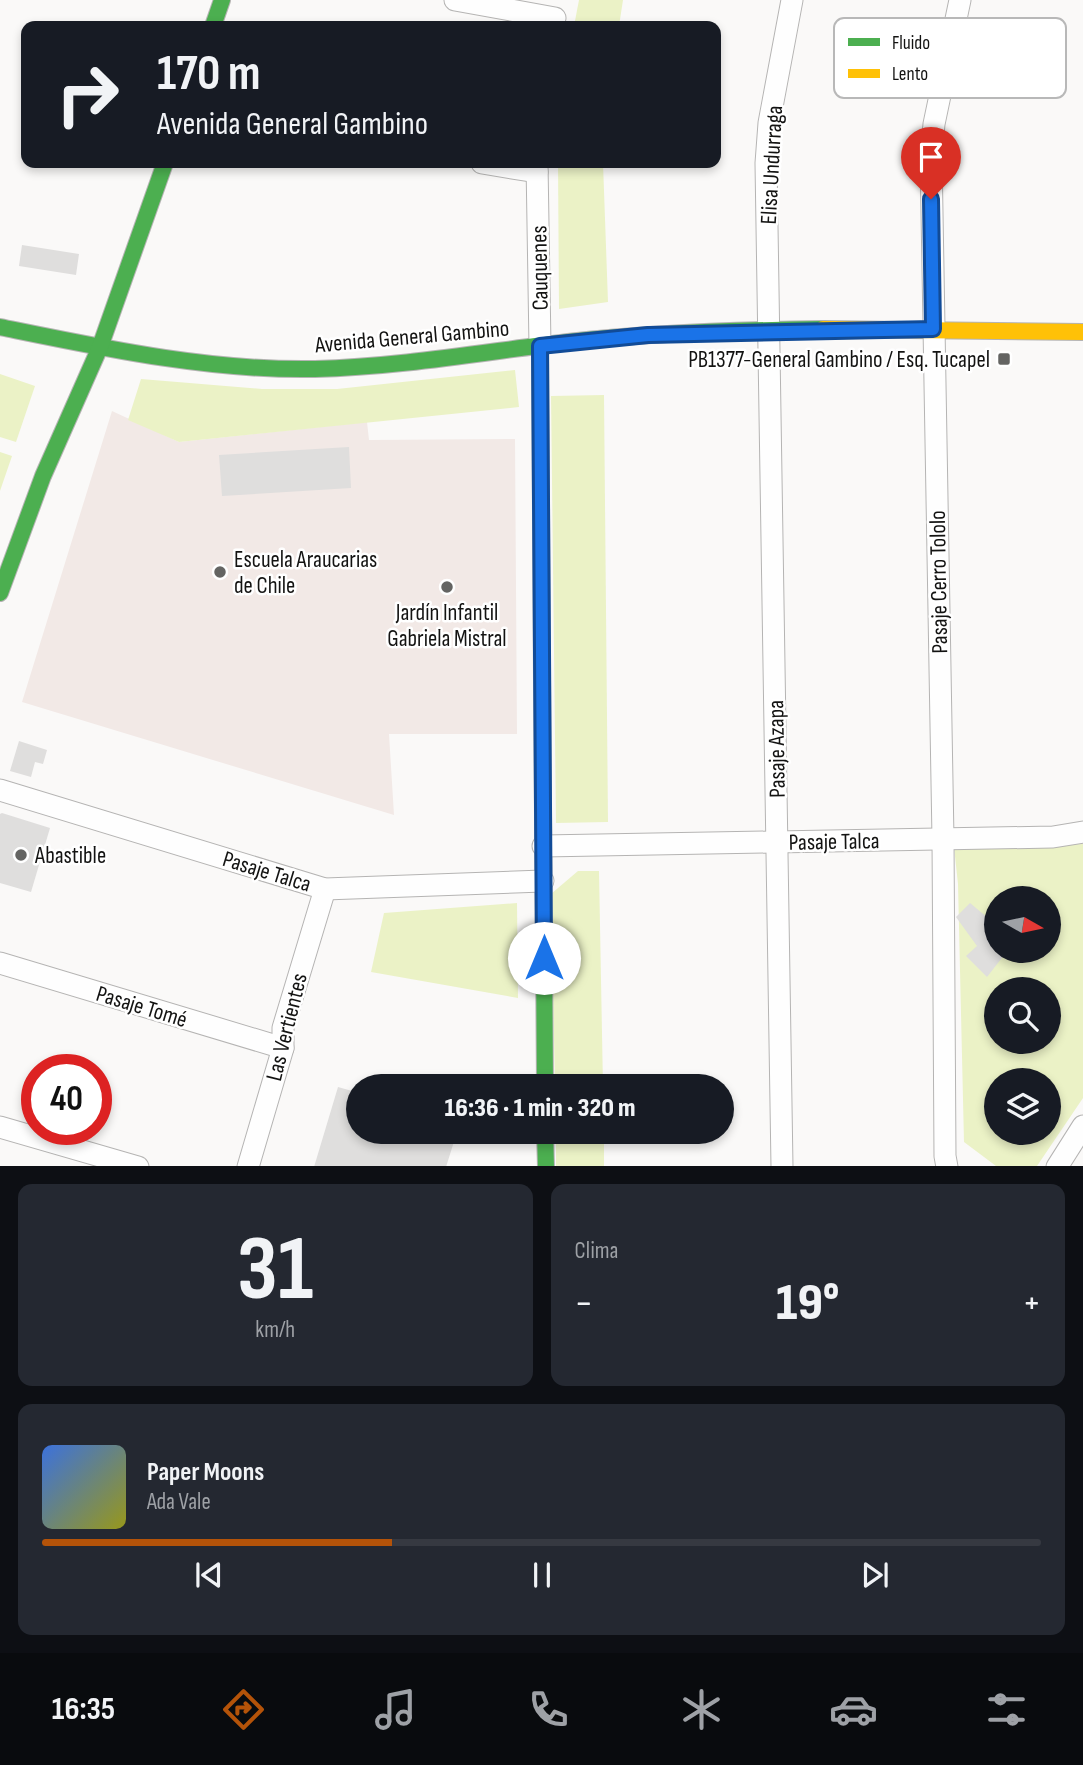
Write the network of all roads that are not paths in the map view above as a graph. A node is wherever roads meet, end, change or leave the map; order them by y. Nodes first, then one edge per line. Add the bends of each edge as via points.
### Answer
1 (222, 0) edge
2 (455, 0) edge
3 (792, 0) edge
4 (960, 0) edge
5 (555, 15) edge
6 (956, 18) edge
7 (215, 21) edge
8 (941, 98) edge
9 (162, 168) edge
10 (537, 168) edge
11 (0, 327) edge
12 (933, 329) junction
13 (769, 332) junction
14 (1083, 332) edge
15 (540, 346) junction
16 (100, 347) junction
17 (0, 593) edge
18 (0, 790) edge
19 (1083, 832) edge
20 (943, 839) junction
21 (777, 842) junction
22 (543, 846) junction
23 (543, 881) junction
24 (325, 888) junction
25 (0, 963) edge
26 (283, 1048) junction
27 (545, 1074) edge
28 (1083, 1126) edge
29 (0, 1127) edge
30 (545, 1144) edge
31 (135, 1166) edge
32 (248, 1166) edge
33 (546, 1166) edge
34 (782, 1166) edge
35 (947, 1166) edge
36 (1058, 1166) edge

1 - 7 street
2 - 5 street
3 - 13 street, Elisa Undurraga via 767,142
4 - 6 street, Pasaje Cerro Tololo
8 - 12 street, Pasaje Cerro Tololo via 932,142
9 - 16 street
10 - 15 street, Cauquenes
11 - 16 street, Avenida General Gambino
12 - 13 street, Avenida General Gambino
12 - 14 street, Avenida General Gambino
12 - 20 street, Pasaje Cerro Tololo
13 - 15 street, Avenida General Gambino via 648,335
13 - 21 street, Pasaje Azapa
15 - 16 street, Avenida General Gambino via 306,369 232,365
15 - 22 street, Cauquenes
16 - 17 street via 43,476
18 - 24 street, Pasaje Talca
19 - 20 street, Pasaje Talca
20 - 21 street, Pasaje Talca
20 - 35 street, Pasaje Cerro Tololo
21 - 22 street, Pasaje Talca
21 - 34 street, Pasaje Azapa
22 - 23 street, Cauquenes
23 - 24 street, Pasaje Talca
23 - 27 street, Cauquenes
24 - 26 street, Las Vertientes via 283,1028
25 - 26 street, Pasaje Tomé
26 - 32 street, Las Vertientes
28 - 36 street
29 - 31 street
30 - 33 street

